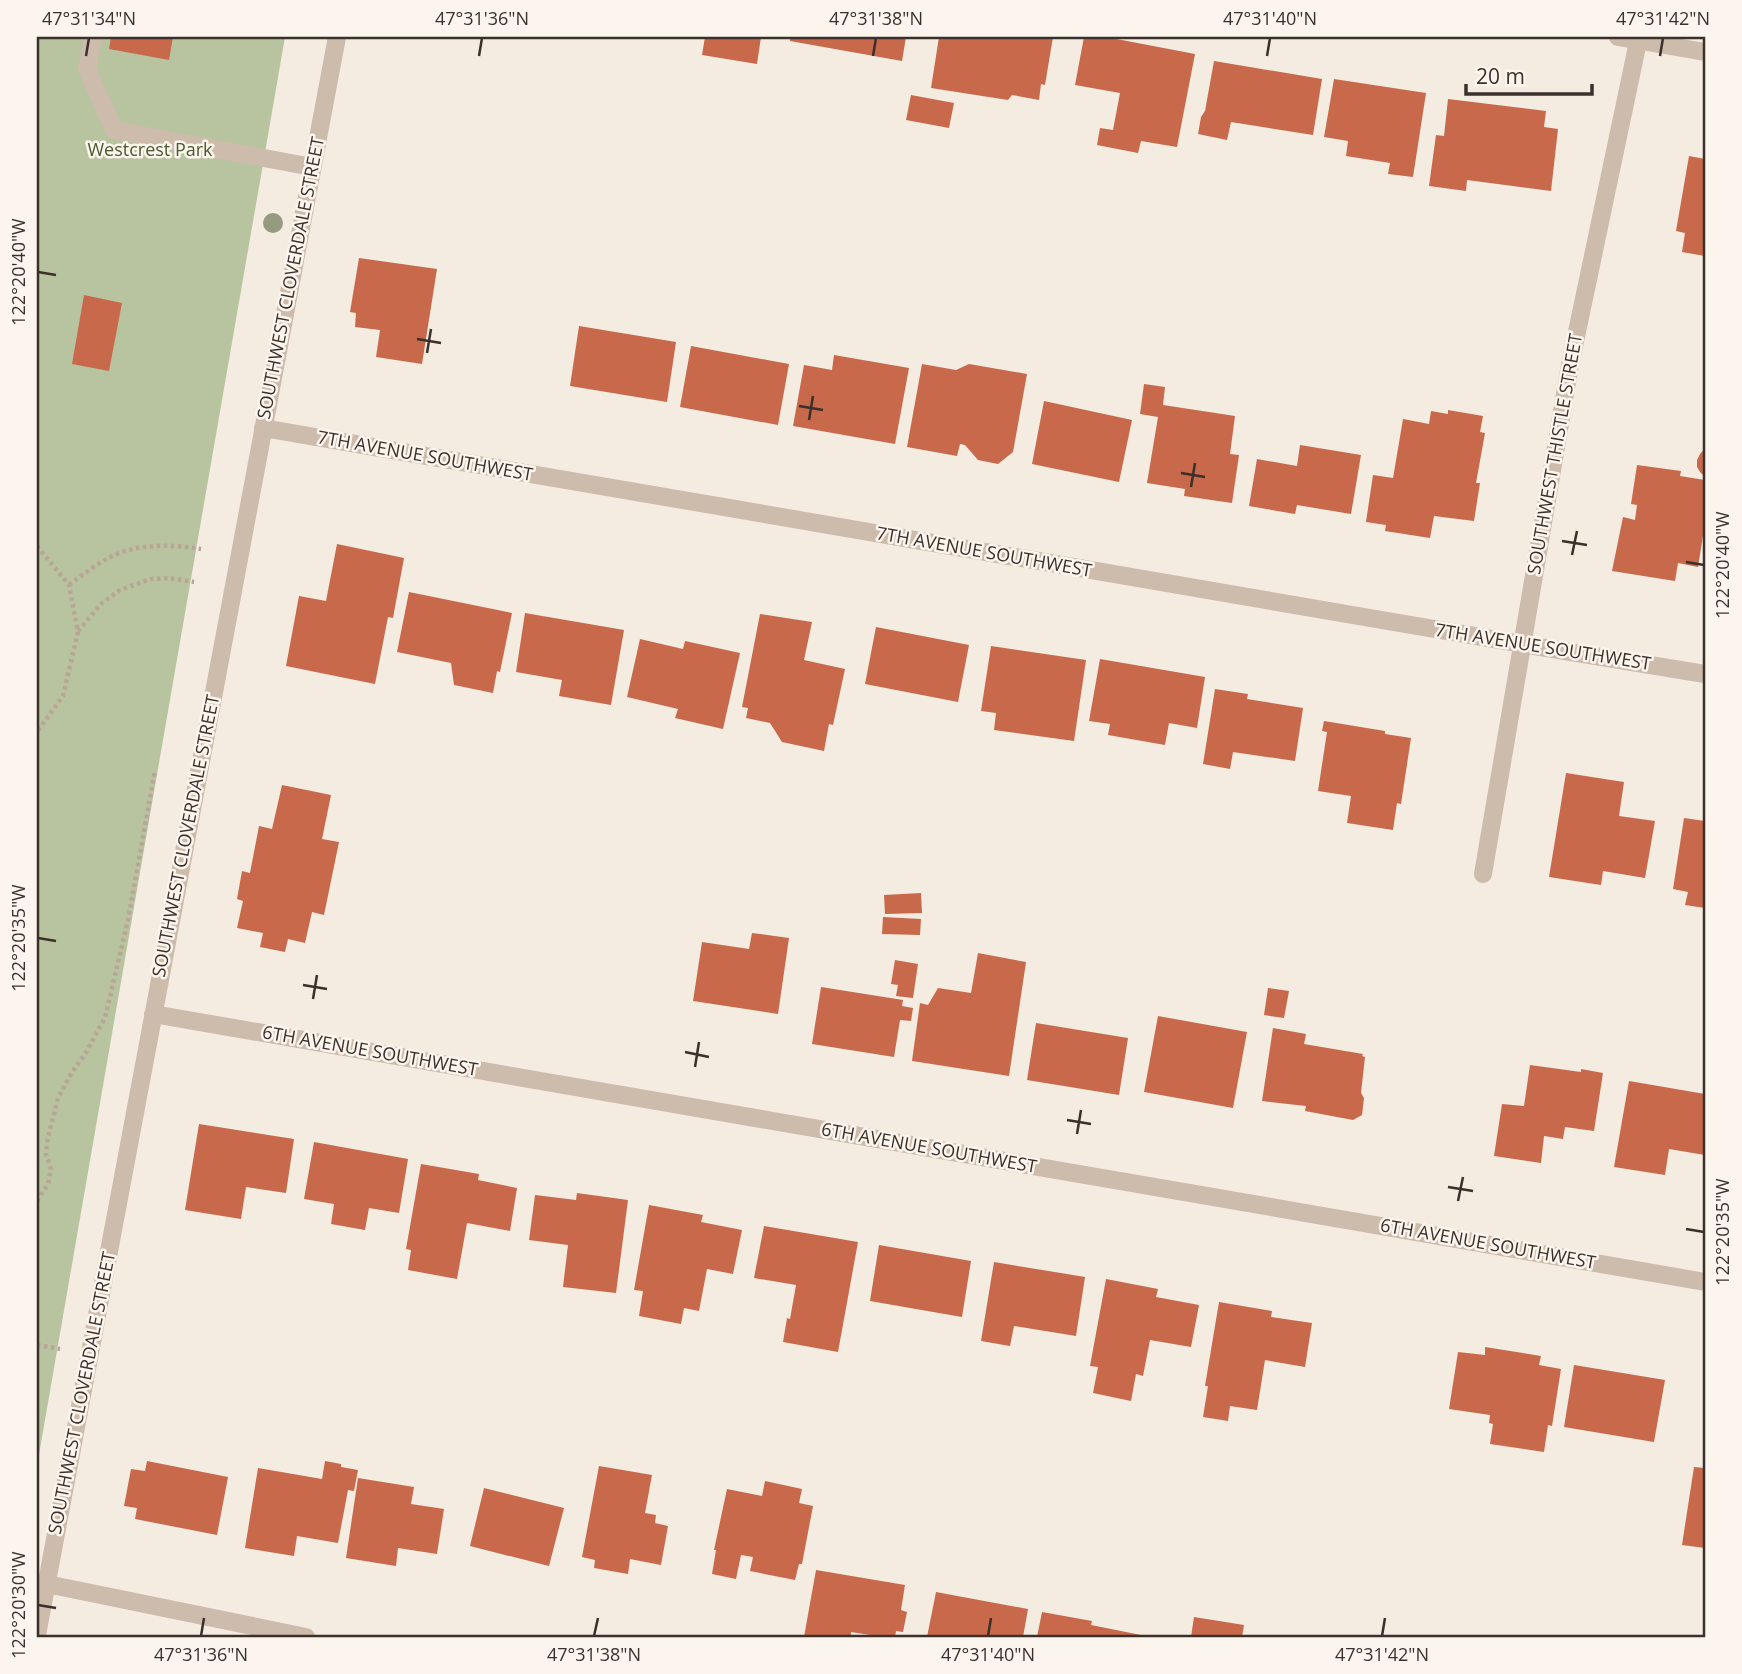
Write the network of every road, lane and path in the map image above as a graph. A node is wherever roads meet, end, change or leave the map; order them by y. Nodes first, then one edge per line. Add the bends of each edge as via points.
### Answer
1 (93, 37) edge
2 (337, 37) edge
3 (1618, 37) edge
4 (1639, 38) edge
5 (1705, 52) edge
6 (312, 167) junction
7 (263, 428) junction
8 (37, 546) edge
9 (201, 549) dead end
10 (194, 582) dead end
11 (69, 584) junction
12 (78, 632) junction
13 (1522, 644) junction
14 (1705, 674) edge
15 (37, 732) edge
16 (155, 770) dead end
17 (1483, 874) dead end
18 (153, 1014) junction
19 (37, 1200) edge
20 (1705, 1282) edge
21 (37, 1345) edge
22 (49, 1347) dead end
23 (47, 1584) junction
24 (37, 1635) edge
25 (306, 1637) edge

1 - 6 street via 87,69 114,130
2 - 6 street, SOUTHWEST CLOVERDALE STREET
3 - 4 street
4 - 5 street
4 - 13 street, SOUTHWEST THISTLE STREET via 1570,365
6 - 7 street, SOUTHWEST CLOVERDALE STREET
7 - 13 street, 7TH AVENUE SOUTHWEST
7 - 18 street, SOUTHWEST CLOVERDALE STREET
8 - 11 path
9 - 11 path via 151,547 124,552
10 - 12 path via 151,579 120,590 102,603
11 - 12 path
12 - 15 path via 64,696
13 - 14 street, 7TH AVENUE SOUTHWEST
13 - 17 street, SOUTHWEST THISTLE STREET
16 - 19 path via 105,1018 58,1098 47,1142 48,1184
18 - 20 street, 6TH AVENUE SOUTHWEST
18 - 23 street, SOUTHWEST CLOVERDALE STREET
21 - 22 path
23 - 24 street, SOUTHWEST CLOVERDALE STREET
23 - 25 street

